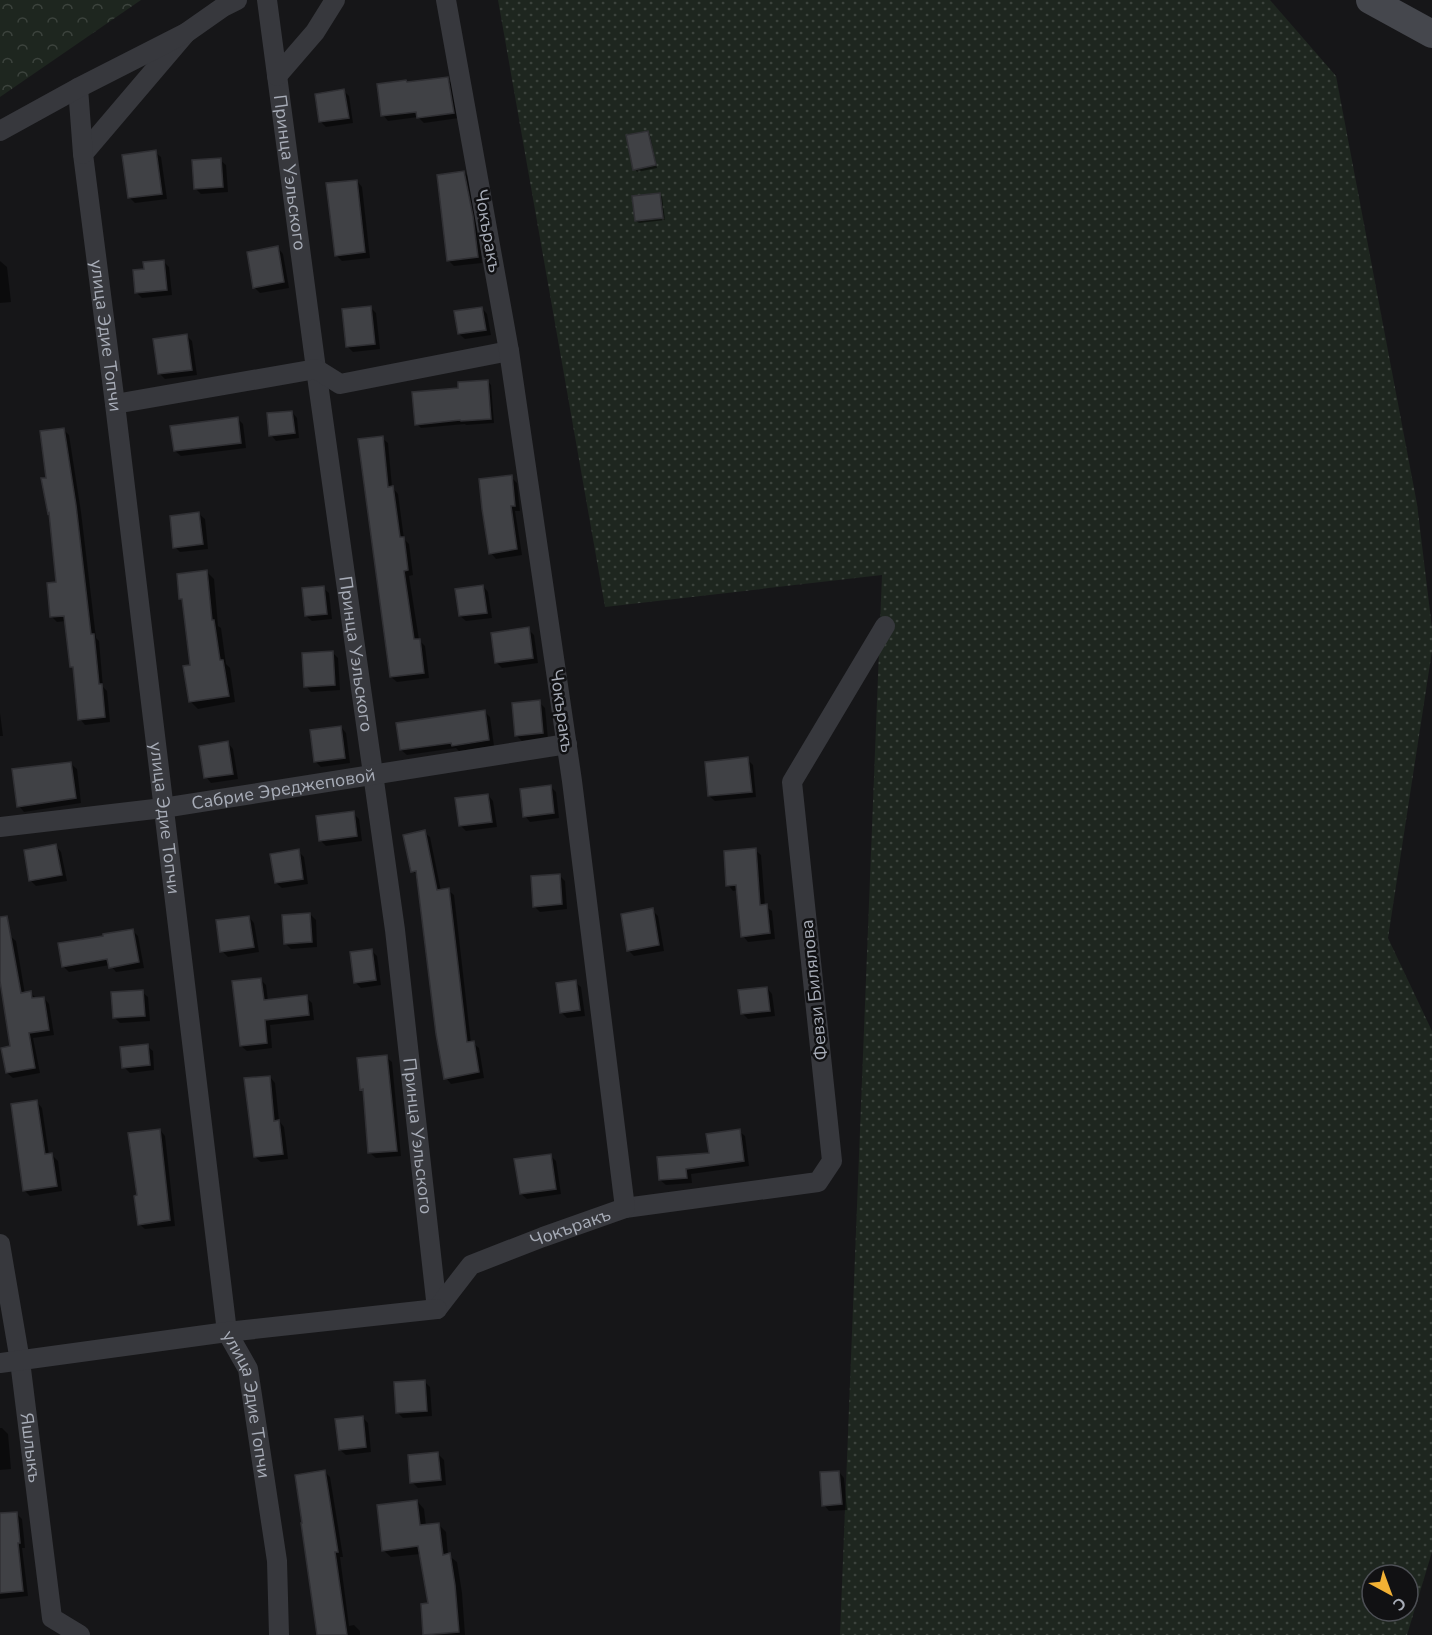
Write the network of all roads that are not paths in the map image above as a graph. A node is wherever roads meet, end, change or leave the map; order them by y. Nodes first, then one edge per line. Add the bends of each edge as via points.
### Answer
1 (237, 0) edge
2 (267, 0) edge
3 (335, 0) edge
4 (446, 0) edge
5 (1370, 0) edge
6 (186, 33) junction
7 (1432, 34) edge
8 (277, 76) junction
9 (78, 88) junction
10 (0, 132) edge
11 (83, 154) junction
12 (509, 351) junction
13 (316, 369) junction
14 (115, 404) junction
15 (885, 626) dead end
16 (567, 744) junction
17 (374, 776) junction
18 (163, 808) junction
19 (0, 827) edge
20 (625, 1208) junction
21 (0, 1244) edge
22 (437, 1309) junction
23 (226, 1332) junction
24 (10, 1362) edge
25 (80, 1635) edge
26 (279, 1635) edge

1 - 6 street
2 - 8 street, Принца Уэльского
3 - 8 street via 315,32
4 - 12 street, Чокъракъ
5 - 7 main road
6 - 9 street
6 - 11 street
8 - 13 street, Принца Уэльского
9 - 10 street
9 - 11 street, улица Эдие Топчи
11 - 14 street, улица Эдие Топчи
12 - 13 street via 340,384
12 - 16 street, Чокъракъ
13 - 14 street
13 - 17 street, Принца Уэльского
14 - 18 street, улица Эдие Топчи
15 - 20 street, Февзи Билялова via 792,782 832,1161 818,1182
16 - 17 street, Сабрие Эреджеповой
16 - 20 street, Чокъракъ
17 - 18 street, Сабрие Эреджеповой
17 - 22 street, Принца Уэльского
18 - 19 street, Сабрие Эреджеповой
18 - 23 street, улица Эдие Топчи
20 - 22 street, Чокъракъ via 471,1265
21 - 24 street, Яшлыкъ
22 - 23 street
23 - 24 street
23 - 26 street, улица Эдие Топчи via 248,1369 277,1560
24 - 25 street, Яшлыкъ via 52,1618

